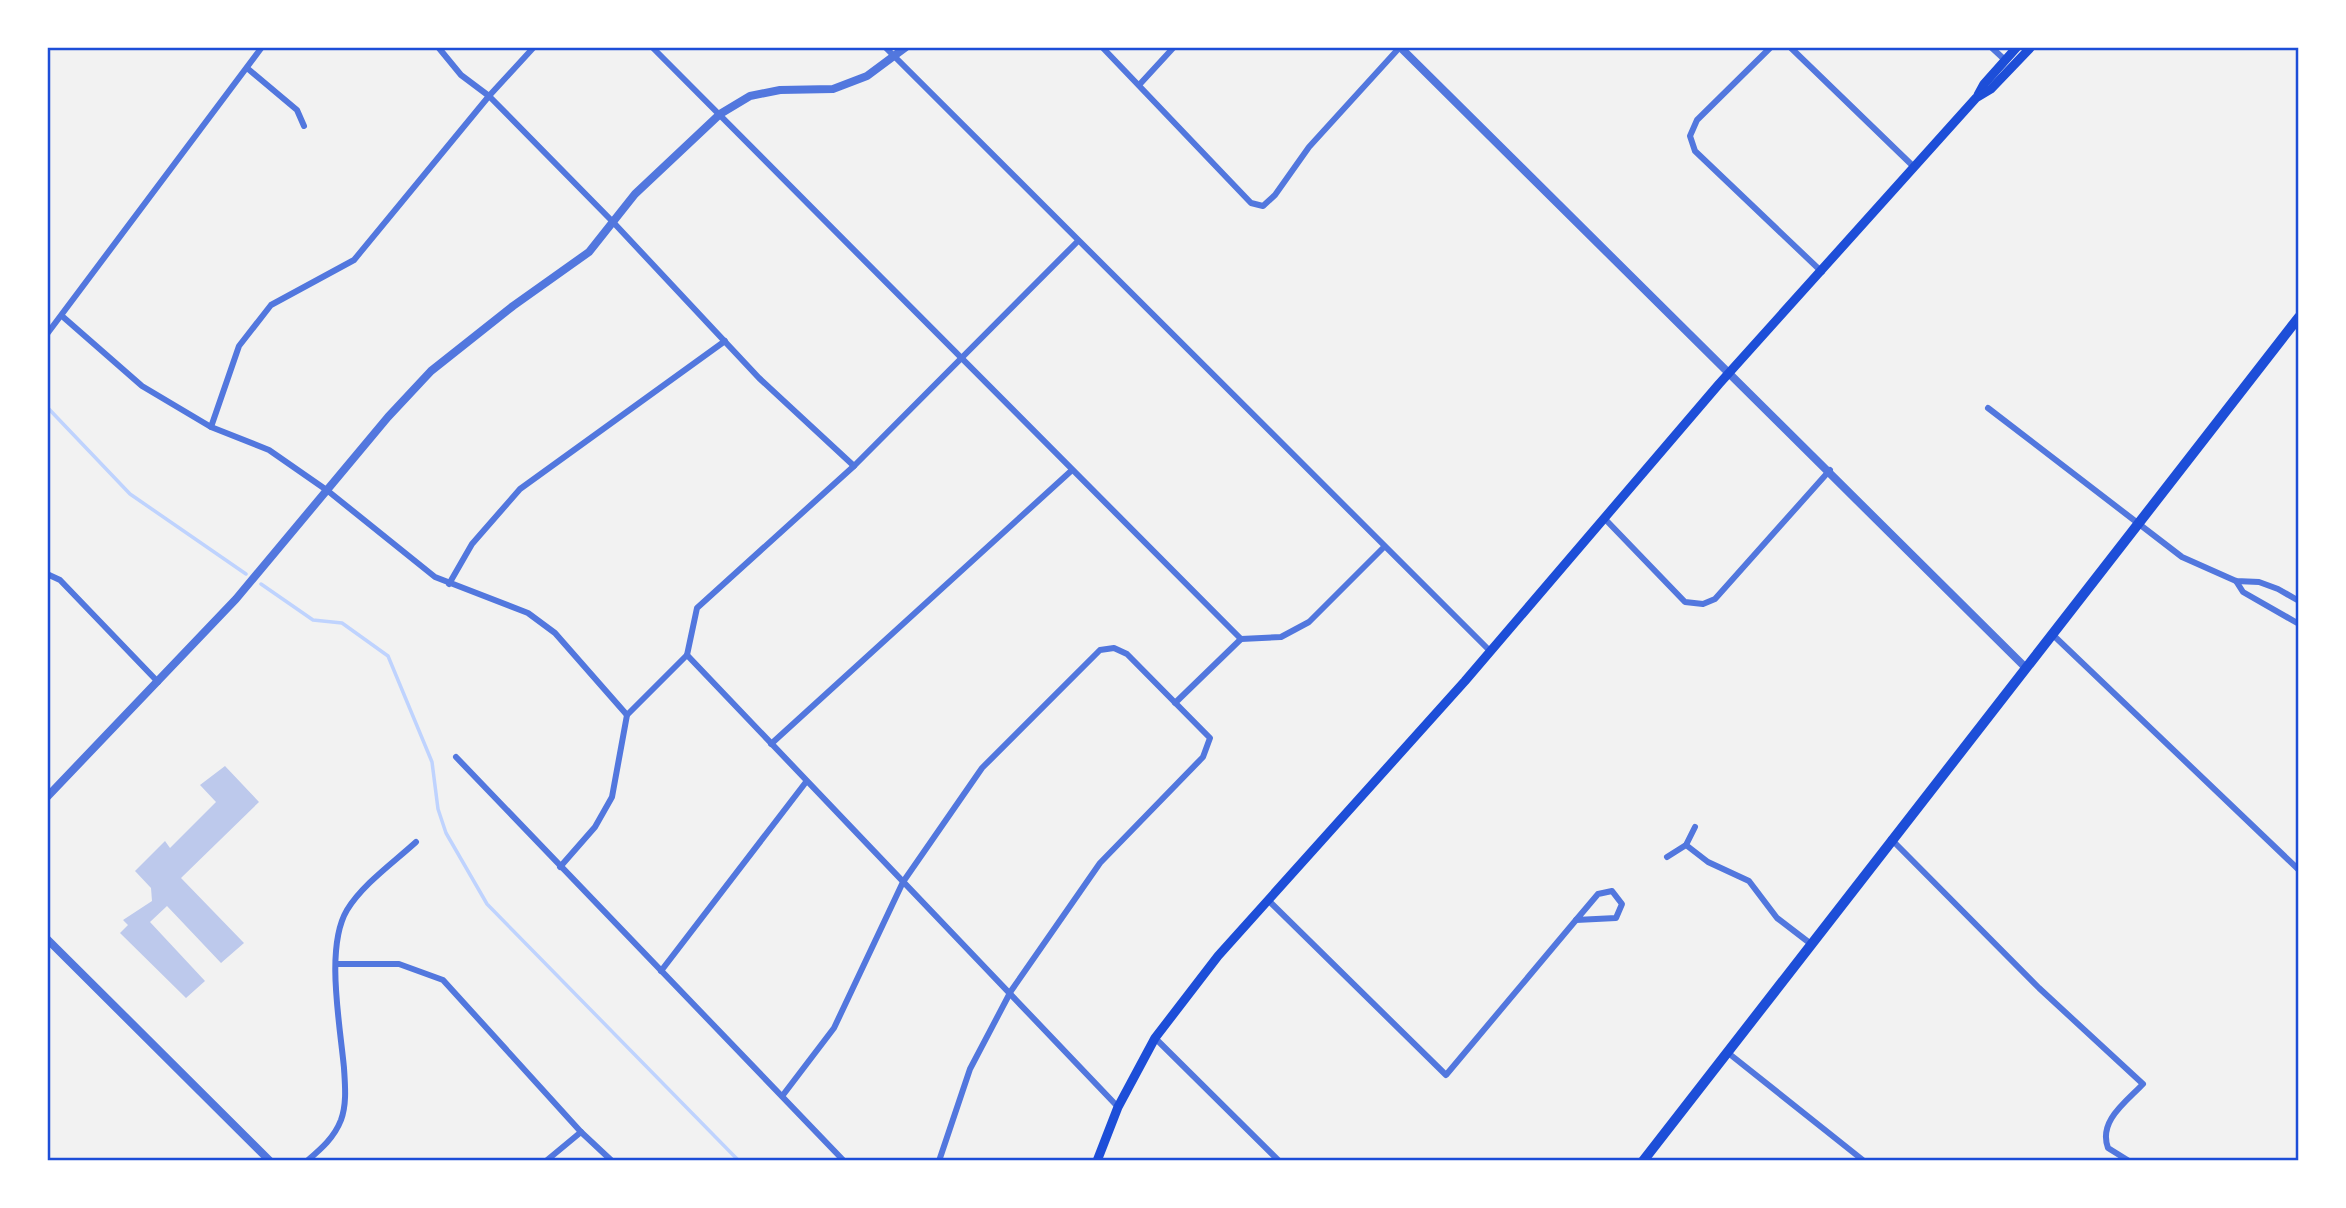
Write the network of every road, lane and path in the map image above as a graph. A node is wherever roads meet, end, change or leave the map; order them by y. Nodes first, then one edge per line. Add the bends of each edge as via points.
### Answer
1 (262, 47) edge
2 (438, 47) edge
3 (534, 47) edge
4 (652, 47) edge
5 (885, 47) edge
6 (906, 47) edge
7 (1102, 47) edge
8 (1174, 47) edge
9 (1400, 47) edge
10 (1771, 47) edge
11 (1790, 47) edge
12 (1992, 47) edge
13 (2017, 47) edge
14 (2031, 47) edge
15 (896, 57) junction
16 (2005, 60) junction
17 (247, 68) junction
18 (1140, 84) junction
19 (489, 96) junction
20 (1977, 97) junction
21 (720, 114) junction
22 (304, 126) dead end
23 (1914, 167) junction
24 (613, 222) junction
25 (1078, 241) junction
26 (1822, 272) junction
27 (62, 316) junction
28 (2298, 320) edge
29 (47, 334) edge
30 (725, 341) junction
31 (961, 359) junction
32 (1731, 373) junction
33 (1988, 408) dead end
34 (211, 427) junction
35 (854, 466) junction
36 (1830, 470) junction
37 (1071, 471) junction
38 (328, 491) junction
39 (1605, 520) junction
40 (2139, 526) junction
41 (1384, 547) junction
42 (47, 573) edge
43 (2236, 581) junction
44 (449, 584) junction
45 (2299, 601) edge
46 (2299, 624) edge
47 (2052, 634) junction
48 (1241, 639) junction
49 (1490, 651) junction
50 (687, 655) junction
51 (2025, 667) junction
52 (158, 682) junction
53 (1175, 703) junction
54 (627, 715) junction
55 (771, 744) junction
56 (456, 757) dead end
57 (806, 782) junction
58 (47, 797) edge
59 (1695, 827) dead end
60 (1891, 839) junction
61 (415, 842) dead end
62 (1686, 845) junction
63 (1667, 857) dead end
64 (560, 867) junction
65 (2299, 870) edge
66 (903, 882) junction
67 (1269, 901) junction
68 (1576, 920) junction
69 (47, 939) edge
70 (1811, 943) junction
71 (336, 964) junction
72 (662, 971) junction
73 (1011, 991) junction
74 (1156, 1038) junction
75 (1727, 1052) junction
76 (783, 1095) junction
77 (1118, 1107) junction
78 (581, 1132) junction
79 (270, 1161) edge
80 (307, 1161) edge
81 (546, 1161) edge
82 (612, 1161) edge
83 (844, 1161) edge
84 (939, 1161) edge
85 (1097, 1161) edge
86 (1279, 1161) edge
87 (1643, 1161) edge
88 (1864, 1161) edge
89 (2129, 1161) edge

1 - 17 street
2 - 19 street via 461,75
3 - 19 street
4 - 21 street
5 - 15 street
6 - 15 street
7 - 18 street
8 - 18 street
9 - 18 street via 1309,147 1263,206 1242,195
9 - 32 street
10 - 26 street via 1697,120 1690,136 1695,151
11 - 23 street
12 - 16 street
13 - 16 main road
14 - 20 main road via 1991,89
15 - 21 street via 867,76 833,89 750,96
15 - 25 street
16 - 20 main road
17 - 22 street via 297,110
17 - 27 street
19 - 24 street
19 - 34 street via 354,260 271,304 239,346
20 - 23 main road
21 - 24 street via 635,194
21 - 31 street
23 - 26 main road
24 - 30 street
24 - 38 street via 589,252 431,371
25 - 31 street
25 - 41 street
26 - 32 main road
27 - 29 street
27 - 34 street via 142,386
28 - 40 main road
30 - 35 street
30 - 44 street via 520,489 472,544
31 - 35 street
31 - 37 street
32 - 36 street
32 - 39 main road
33 - 40 street
34 - 38 street via 269,450
35 - 50 street via 697,608
36 - 39 street via 1715,599 1703,604 1685,603
36 - 51 street
37 - 48 street
37 - 55 street
38 - 44 street
38 - 52 street
39 - 49 main road
40 - 43 street via 2182,557
40 - 47 main road
41 - 48 street via 1309,622 1281,637
41 - 49 street
42 - 52 street via 60,580
43 - 45 street via 2259,582
43 - 46 street via 2244,592
44 - 54 street via 528,613 555,633
47 - 51 main road
47 - 65 street
48 - 53 street
49 - 67 main road
50 - 54 street
50 - 55 street
51 - 60 main road
52 - 58 street
53 - 66 street via 1127,654 1114,648 1100,650 982,768
53 - 73 street via 1210,738 1203,757 1100,863
54 - 64 street via 612,797
55 - 57 street
56 - 64 street
57 - 66 street
57 - 72 street
59 - 62 street
60 - 70 main road
60 - 89 street via 2039,988 2143,1084 2105,1131 2108,1148
61 - 71 street via 347,910 337,936
62 - 63 street
62 - 70 street via 1708,862 1749,881 1772,913
64 - 72 street
66 - 73 street
66 - 76 street via 834,1028
67 - 68 street via 1446,1075
67 - 74 main road via 1218,956
68 - 68 street via 1605,890 1622,901 1614,919
69 - 79 street
70 - 75 main road
71 - 78 street via 399,964 443,980
71 - 80 street via 346,1096 329,1141
72 - 76 street
73 - 77 street
73 - 84 street via 970,1069
74 - 77 main road
74 - 86 street
75 - 87 main road
75 - 88 street
76 - 83 street
77 - 85 main road
78 - 81 street
78 - 82 street

